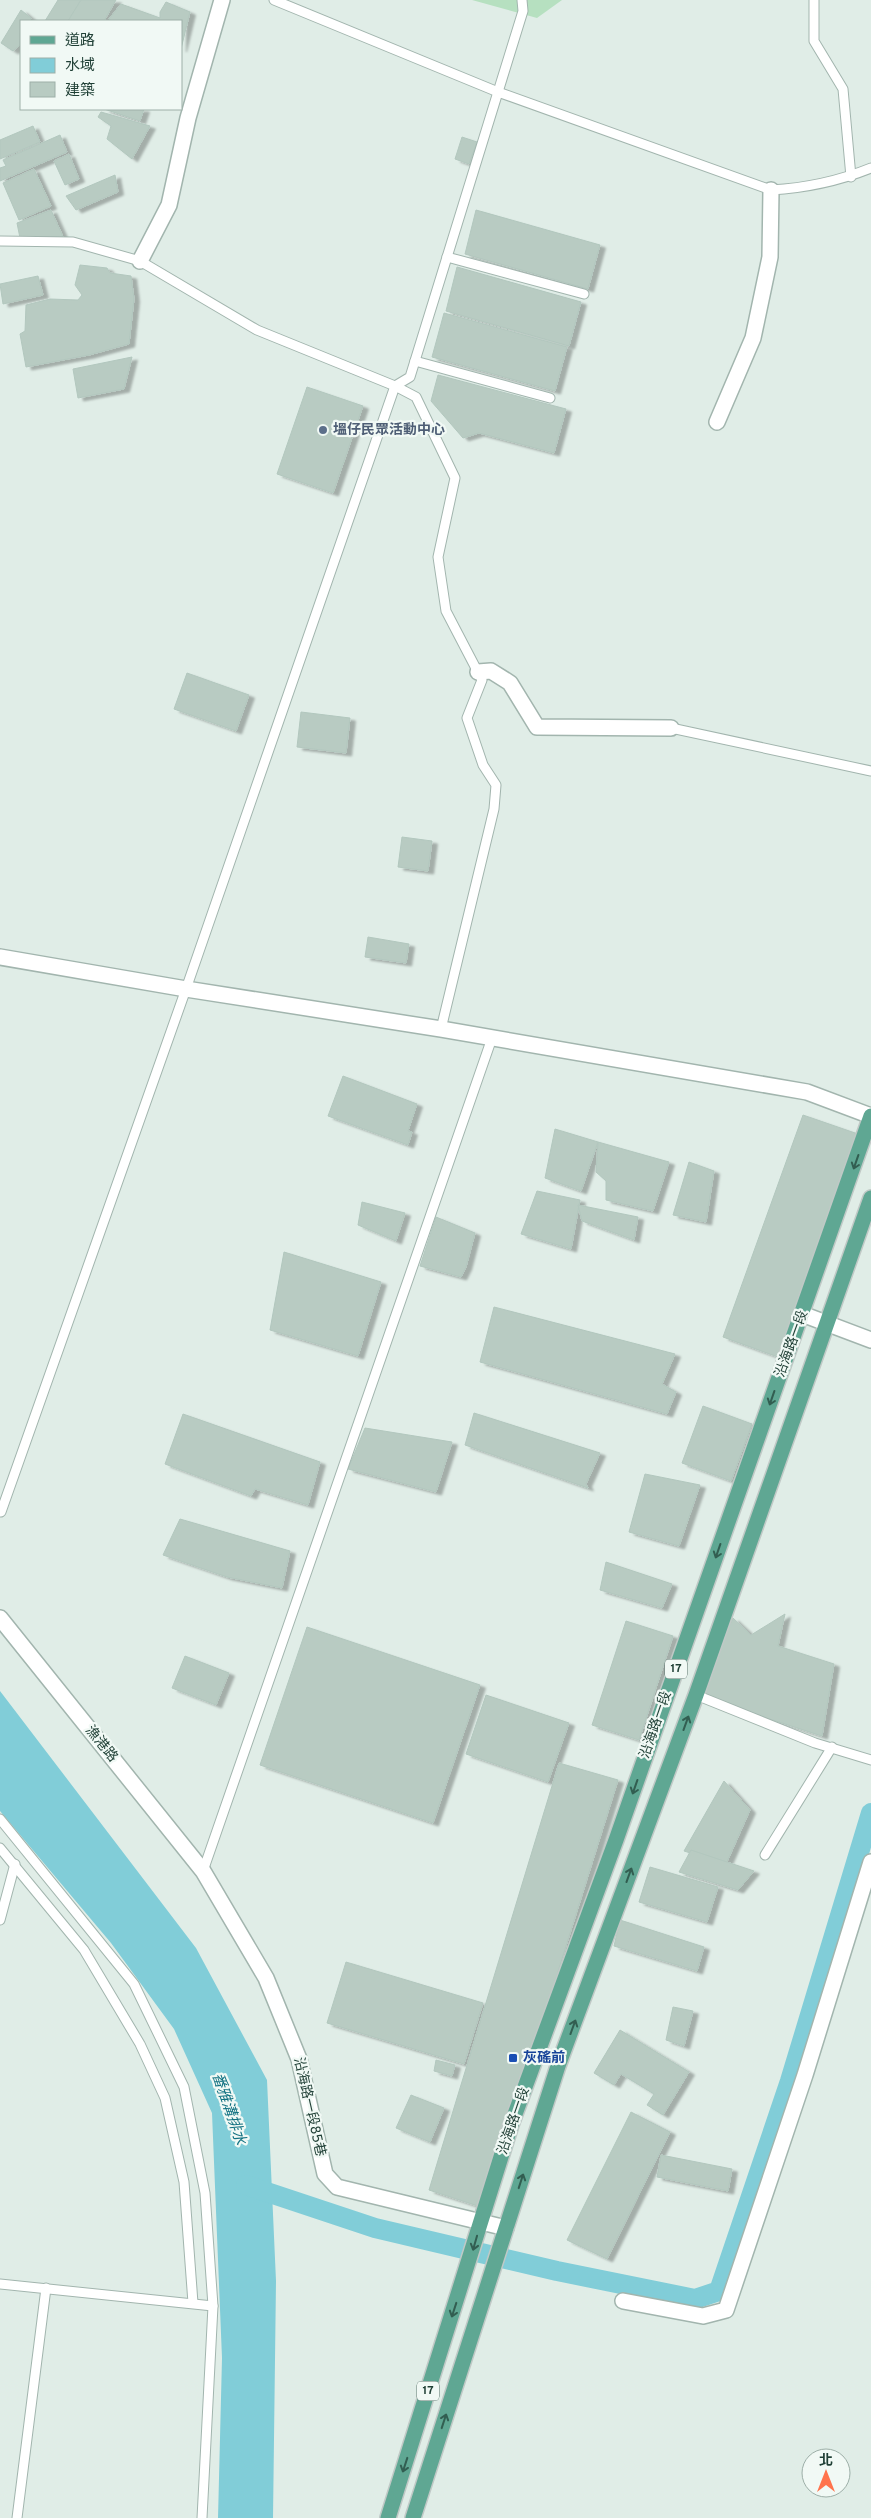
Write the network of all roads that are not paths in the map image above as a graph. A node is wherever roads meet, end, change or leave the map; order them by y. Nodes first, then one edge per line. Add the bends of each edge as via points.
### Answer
1 (222, 0) edge
2 (274, 0) edge
3 (522, 0) edge
4 (814, 0) edge
5 (498, 92) junction
6 (871, 168) edge
7 (851, 177) junction
8 (772, 190) junction
9 (0, 241) edge
10 (447, 257) junction
11 (140, 261) junction
12 (584, 294) dead end
13 (415, 361) junction
14 (395, 386) junction
15 (550, 398) dead end
16 (717, 422) dead end
17 (478, 672) junction
18 (671, 728) joint
19 (871, 771) edge
20 (0, 956) edge
21 (186, 989) junction
22 (441, 1029) junction
23 (492, 1038) junction
24 (871, 1116) edge
25 (871, 1198) edge
26 (802, 1314) junction
27 (826, 1323) junction
28 (871, 1340) edge
29 (1, 1512) edge
30 (0, 1618) edge
31 (682, 1653) junction
32 (706, 1664) junction
33 (696, 1695) junction
34 (832, 1747) junction
35 (871, 1760) edge
36 (0, 1819) edge
37 (616, 1840) junction
38 (0, 1848) edge
39 (639, 1848) junction
40 (765, 1855) dead end
41 (871, 1862) edge
42 (15, 1864) junction
43 (203, 1871) junction
44 (0, 1920) edge
45 (482, 2222) junction
46 (506, 2228) junction
47 (0, 2284) edge
48 (46, 2288) junction
49 (623, 2301) dead end
50 (193, 2303) junction
51 (213, 2306) junction
52 (17, 2518) edge
53 (202, 2518) edge
54 (388, 2518) edge
55 (413, 2518) edge

1 - 11 street via 188,118 169,205
2 - 5 lane
3 - 5 lane via 523,11
4 - 7 lane via 814,41 843,89
5 - 8 lane
5 - 10 lane
6 - 7 lane
7 - 8 lane via 802,189
8 - 16 street via 770,257 753,338
9 - 11 lane via 73,242
10 - 12 lane
10 - 13 lane
11 - 14 lane via 257,330
13 - 14 lane via 410,376
13 - 15 lane
14 - 17 lane via 416,397 455,478 438,557 446,611
14 - 21 lane
17 - 18 street via 491,671 510,683 537,727
17 - 22 lane via 482,680 467,718 483,765 496,785 494,809
18 - 19 lane
20 - 21 street
21 - 22 street
21 - 29 lane
22 - 23 street
23 - 24 street via 807,1092
23 - 43 lane
24 -> 26 main road, 沿海路一段 / 17
25 - 27 main road, 沿海路一段 / 17
26 - 27 street
26 -> 31 main road, 沿海路一段 / 17
27 - 28 street
27 - 32 main road, 沿海路一段 / 17
30 - 43 street, 漁港路
31 - 32 main road
31 -> 37 main road, 沿海路一段 / 17
32 - 33 main road, 沿海路一段 / 17
33 - 34 lane
39 -> 33 main road, 沿海路一段 / 17
34 - 35 lane
34 - 40 lane
36 - 51 lane via 134,1984 184,2087 205,2193
37 - 39 main road
37 - 45 main road, 沿海路一段 / 17 via 511,2125
38 - 42 lane
46 -> 39 main road, 沿海路一段 / 17 via 558,2066
41 - 49 street via 805,2075 726,2310 703,2316
42 - 44 lane
42 - 50 lane via 84,1950 140,2044 165,2098 184,2182
43 - 45 street, 沿海路一段85巷 via 266,1978 295,2050 325,2174 337,2187
45 - 46 street, 沿海路一段85巷
45 -> 54 main road, 17
55 -> 46 main road, 17
47 - 48 lane
48 - 50 lane
48 - 52 lane
50 - 51 lane
51 - 53 lane

